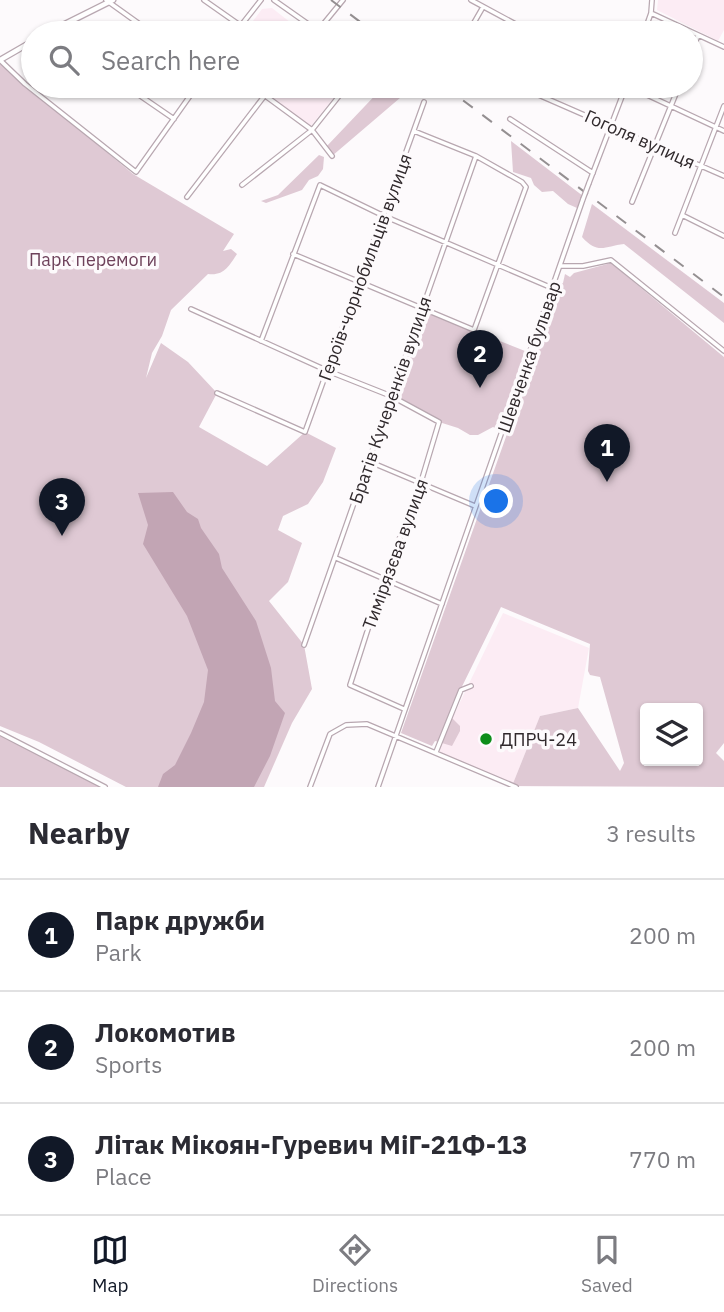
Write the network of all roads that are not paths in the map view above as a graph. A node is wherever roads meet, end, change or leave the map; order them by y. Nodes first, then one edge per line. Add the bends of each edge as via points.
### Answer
1 (204, 0) edge
2 (261, 0) edge
3 (274, 0) edge
4 (343, 0) edge
5 (471, 0) edge
6 (652, 0) edge
7 (109, 1) edge
8 (483, 6) junction
9 (651, 13) junction
10 (72, 21) edge
11 (136, 21) edge
12 (234, 21) edge
13 (245, 21) edge
14 (302, 21) edge
15 (326, 21) edge
16 (475, 21) edge
17 (510, 21) edge
18 (648, 21) edge
19 (668, 21) edge
20 (703, 37) edge
21 (724, 47) edge
22 (21, 48) edge
23 (0, 60) edge
24 (21, 81) edge
25 (42, 98) edge
26 (143, 98) edge
27 (189, 98) edge
28 (262, 98) edge
29 (270, 98) edge
30 (337, 98) edge
31 (546, 98) edge
32 (622, 98) edge
33 (654, 98) edge
34 (675, 98) edge
35 (424, 102) dead end
36 (672, 106) junction
37 (724, 106) edge
38 (510, 118) dead end
39 (174, 119) junction
40 (611, 126) junction
41 (716, 127) junction
42 (312, 130) junction
43 (414, 131) junction
44 (724, 131) edge
45 (656, 145) junction
46 (332, 156) dead end
47 (477, 156) junction
48 (701, 165) junction
49 (593, 173) junction
50 (724, 176) edge
51 (242, 185) dead end
52 (187, 197) dead end
53 (632, 202) dead end
54 (682, 215) junction
55 (384, 216) junction
56 (675, 233) dead end
57 (724, 236) edge
58 (445, 241) junction
59 (293, 254) junction
60 (497, 265) junction
61 (561, 266) junction
62 (360, 283) junction
63 (552, 288) junction
64 (191, 309) dead end
65 (421, 310) junction
66 (261, 341) junction
67 (724, 351) edge
68 (328, 371) junction
69 (217, 393) dead end
70 (391, 396) junction
71 (368, 461) junction
72 (422, 482) junction
73 (476, 506) junction
74 (336, 558) junction
75 (384, 579) junction
76 (442, 604) junction
77 (304, 645) dead end
78 (471, 686) dead end
79 (404, 709) junction
80 (0, 733) edge
81 (396, 734) junction
82 (436, 752) junction
83 (105, 787) edge
84 (310, 787) edge
85 (378, 787) edge
86 (516, 787) edge

1 - 12 street
2 - 13 street
3 - 14 street
4 - 15 street
5 - 8 street
6 - 9 street
7 - 10 street
7 - 11 street
8 - 16 street
8 - 17 street
9 - 18 street
9 - 19 street
20 - 21 street
22 - 23 street
23 - 24 street
25 - 39 street via 136,172
26 - 39 street
27 - 39 street
28 - 52 street
29 - 42 street
30 - 42 street
31 - 40 street, Гоголя вулиця
32 - 40 street, Шевченка бульвар
33 - 36 street
34 - 36 street
35 - 43 street, Героїв-чорнобильців вулиця
36 - 41 street
36 - 45 street
37 - 41 street
38 - 49 street
40 - 45 street, Гоголя вулиця
40 - 49 street, Шевченка бульвар
41 - 44 street
41 - 48 street
42 - 46 street
42 - 51 street
43 - 47 street
43 - 55 street, Героїв-чорнобильців вулиця
45 - 48 street, Гоголя вулиця
45 - 53 street
47 - 58 street, Братів Кучеренків вулиця
47 - 60 street via 526,187
48 - 50 street, Гоголя вулиця
48 - 54 street
49 - 61 street, Шевченка бульвар, bridge
54 - 56 street
54 - 57 street
55 - 58 street
55 - 59 street via 320,185
55 - 62 street, Героїв-чорнобильців вулиця
58 - 60 street
58 - 65 street, Братів Кучеренків вулиця
59 - 62 street
59 - 66 street
60 - 63 street
60 - 65 street via 474,330
61 - 63 street, Шевченка бульвар
61 - 67 street via 611,260
62 - 65 street
62 - 68 street, Героїв-чорнобильців вулиця
63 - 73 street, Шевченка бульвар
64 - 66 street
65 - 70 street, Братів Кучеренків вулиця
66 - 68 street
68 - 69 street, Героїв-чорнобильців вулиця via 305,432
68 - 70 street
70 - 71 street, Братів Кучеренків вулиця
70 - 72 street, Тимірязєва вулиця via 439,422
71 - 72 street
71 - 74 street, Братів Кучеренків вулиця
72 - 73 street
72 - 75 street, Тимірязєва вулиця
73 - 76 street, Шевченка бульвар
74 - 75 street
74 - 77 street, Братів Кучеренків вулиця
75 - 76 street
75 - 79 street, Тимірязєва вулиця via 350,685
76 - 79 street, Шевченка бульвар
78 - 82 street via 461,690
79 - 81 street, Шевченка бульвар
80 - 83 street
81 - 82 street
81 - 84 street via 367,724 346,725 330,734
81 - 85 street, Шевченка бульвар
82 - 86 street

